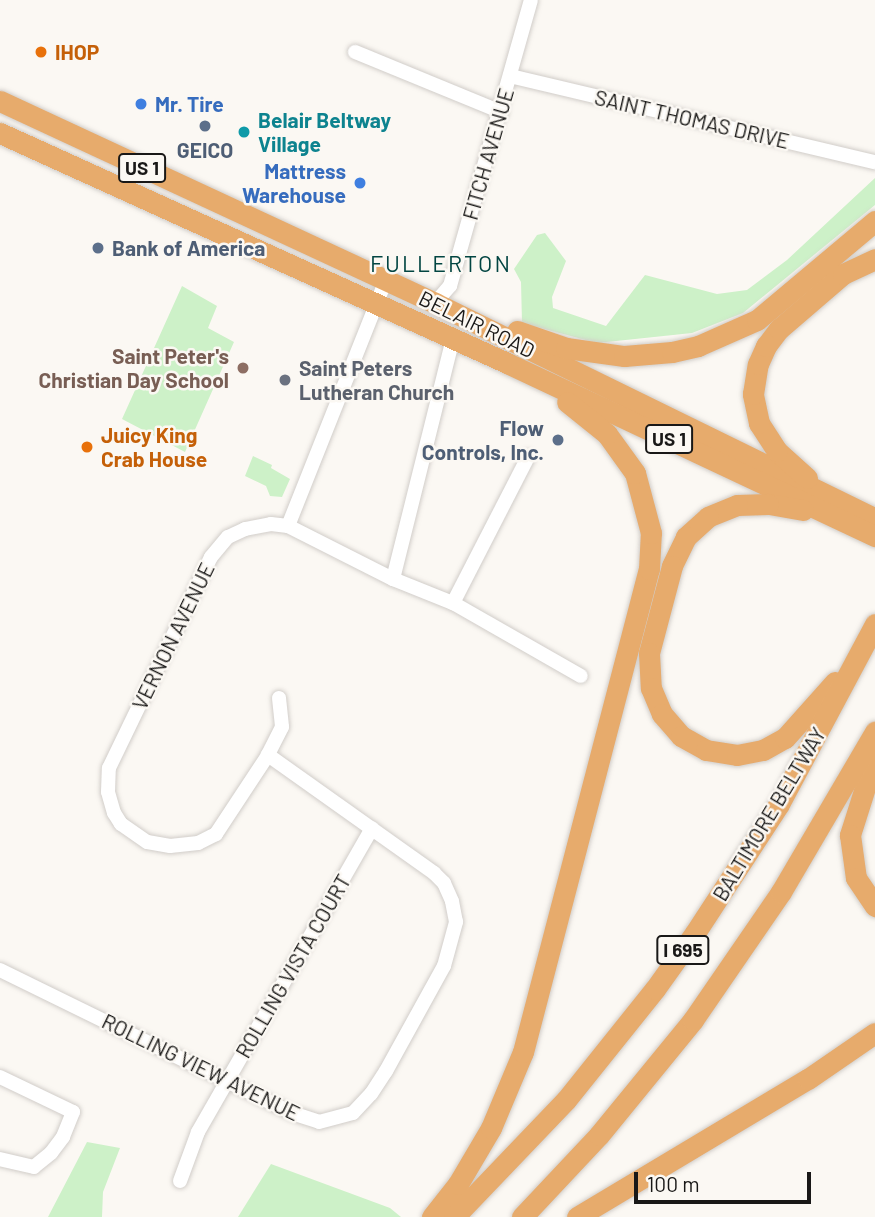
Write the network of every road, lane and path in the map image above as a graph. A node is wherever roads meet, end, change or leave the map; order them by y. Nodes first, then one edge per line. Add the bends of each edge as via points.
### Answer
1 (531, 0) edge
2 (355, 52) dead end
3 (510, 76) junction
4 (0, 101) edge
5 (501, 112) junction
6 (0, 133) edge
7 (875, 162) edge
8 (875, 222) edge
9 (875, 259) edge
10 (386, 280) junction
11 (435, 303) junction
12 (377, 304) junction
13 (453, 339) junction
14 (507, 363) junction
15 (528, 457) dead end
16 (829, 505) junction
17 (875, 519) edge
18 (288, 526) junction
19 (875, 536) edge
20 (393, 579) junction
21 (453, 603) junction
22 (875, 624) edge
23 (863, 648) junction
24 (580, 676) dead end
25 (279, 698) dead end
26 (875, 732) edge
27 (268, 755) junction
28 (875, 756) edge
29 (372, 828) junction
30 (875, 906) edge
31 (0, 970) edge
32 (875, 1033) edge
33 (0, 1077) edge
34 (227, 1080) junction
35 (0, 1159) edge
36 (180, 1181) dead end
37 (432, 1217) edge
38 (454, 1217) edge
39 (522, 1217) edge
40 (577, 1217) edge

1 - 3 street, FITCH AVENUE
2 - 5 street
3 - 5 street, FITCH AVENUE
3 - 7 street, SAINT THOMAS DRIVE
4 - 10 highway, BELAIR ROAD / US 1
5 - 11 street, FITCH AVENUE via 450,286
6 - 12 highway, BELAIR ROAD / US 1
8 - 11 highway via 757,320 672,352 624,356 566,348
9 - 16 highway via 843,274 779,329 766,346 754,378 755,409 767,438
10 - 11 highway, BELAIR ROAD / US 1
10 - 12 street
11 - 16 highway, BELAIR ROAD / US 1
12 - 13 highway, BELAIR ROAD / US 1
12 - 18 street
13 - 14 highway, BELAIR ROAD / US 1
13 - 20 street
14 - 16 highway, BELAIR ROAD / US 1
14 - 37 highway via 587,415 623,454 642,493 651,552 634,635 523,1052 486,1137
15 - 21 street
16 - 17 highway, BELAIR ROAD / US 1
16 - 19 highway, BELAIR ROAD / US 1
16 - 23 highway via 753,503 722,510 695,527 671,566 649,653 651,688 670,725 692,744 724,754 750,754 775,745 795,730
18 - 20 street, VERNON AVENUE
18 - 27 street, VERNON AVENUE via 245,529 228,537 211,557 109,768 108,792 114,813 129,831 147,842 181,847 205,841 222,827
20 - 21 street, VERNON AVENUE
21 - 24 street, VERNON AVENUE
22 - 23 highway, BALTIMORE BELTWAY / I 695
23 - 38 highway, BALTIMORE BELTWAY / I 695 via 779,803 679,956 566,1100
25 - 27 street, VERNON AVENUE via 282,727
26 - 39 highway, I 695 via 781,892 693,1020 599,1135
27 - 29 street, ROLLING VIEW AVENUE
28 - 30 highway via 853,817 850,849 856,878
29 - 34 street, ROLLING VISTA COURT
29 - 34 street, ROLLING VIEW AVENUE via 444,883 456,922 444,967 392,1061 359,1107 348,1116 328,1121 292,1113
31 - 34 street, ROLLING VIEW AVENUE
32 - 40 highway via 808,1079
33 - 35 street via 74,1112 63,1137 34,1167
34 - 36 street, ROLLING VISTA COURT via 198,1132

